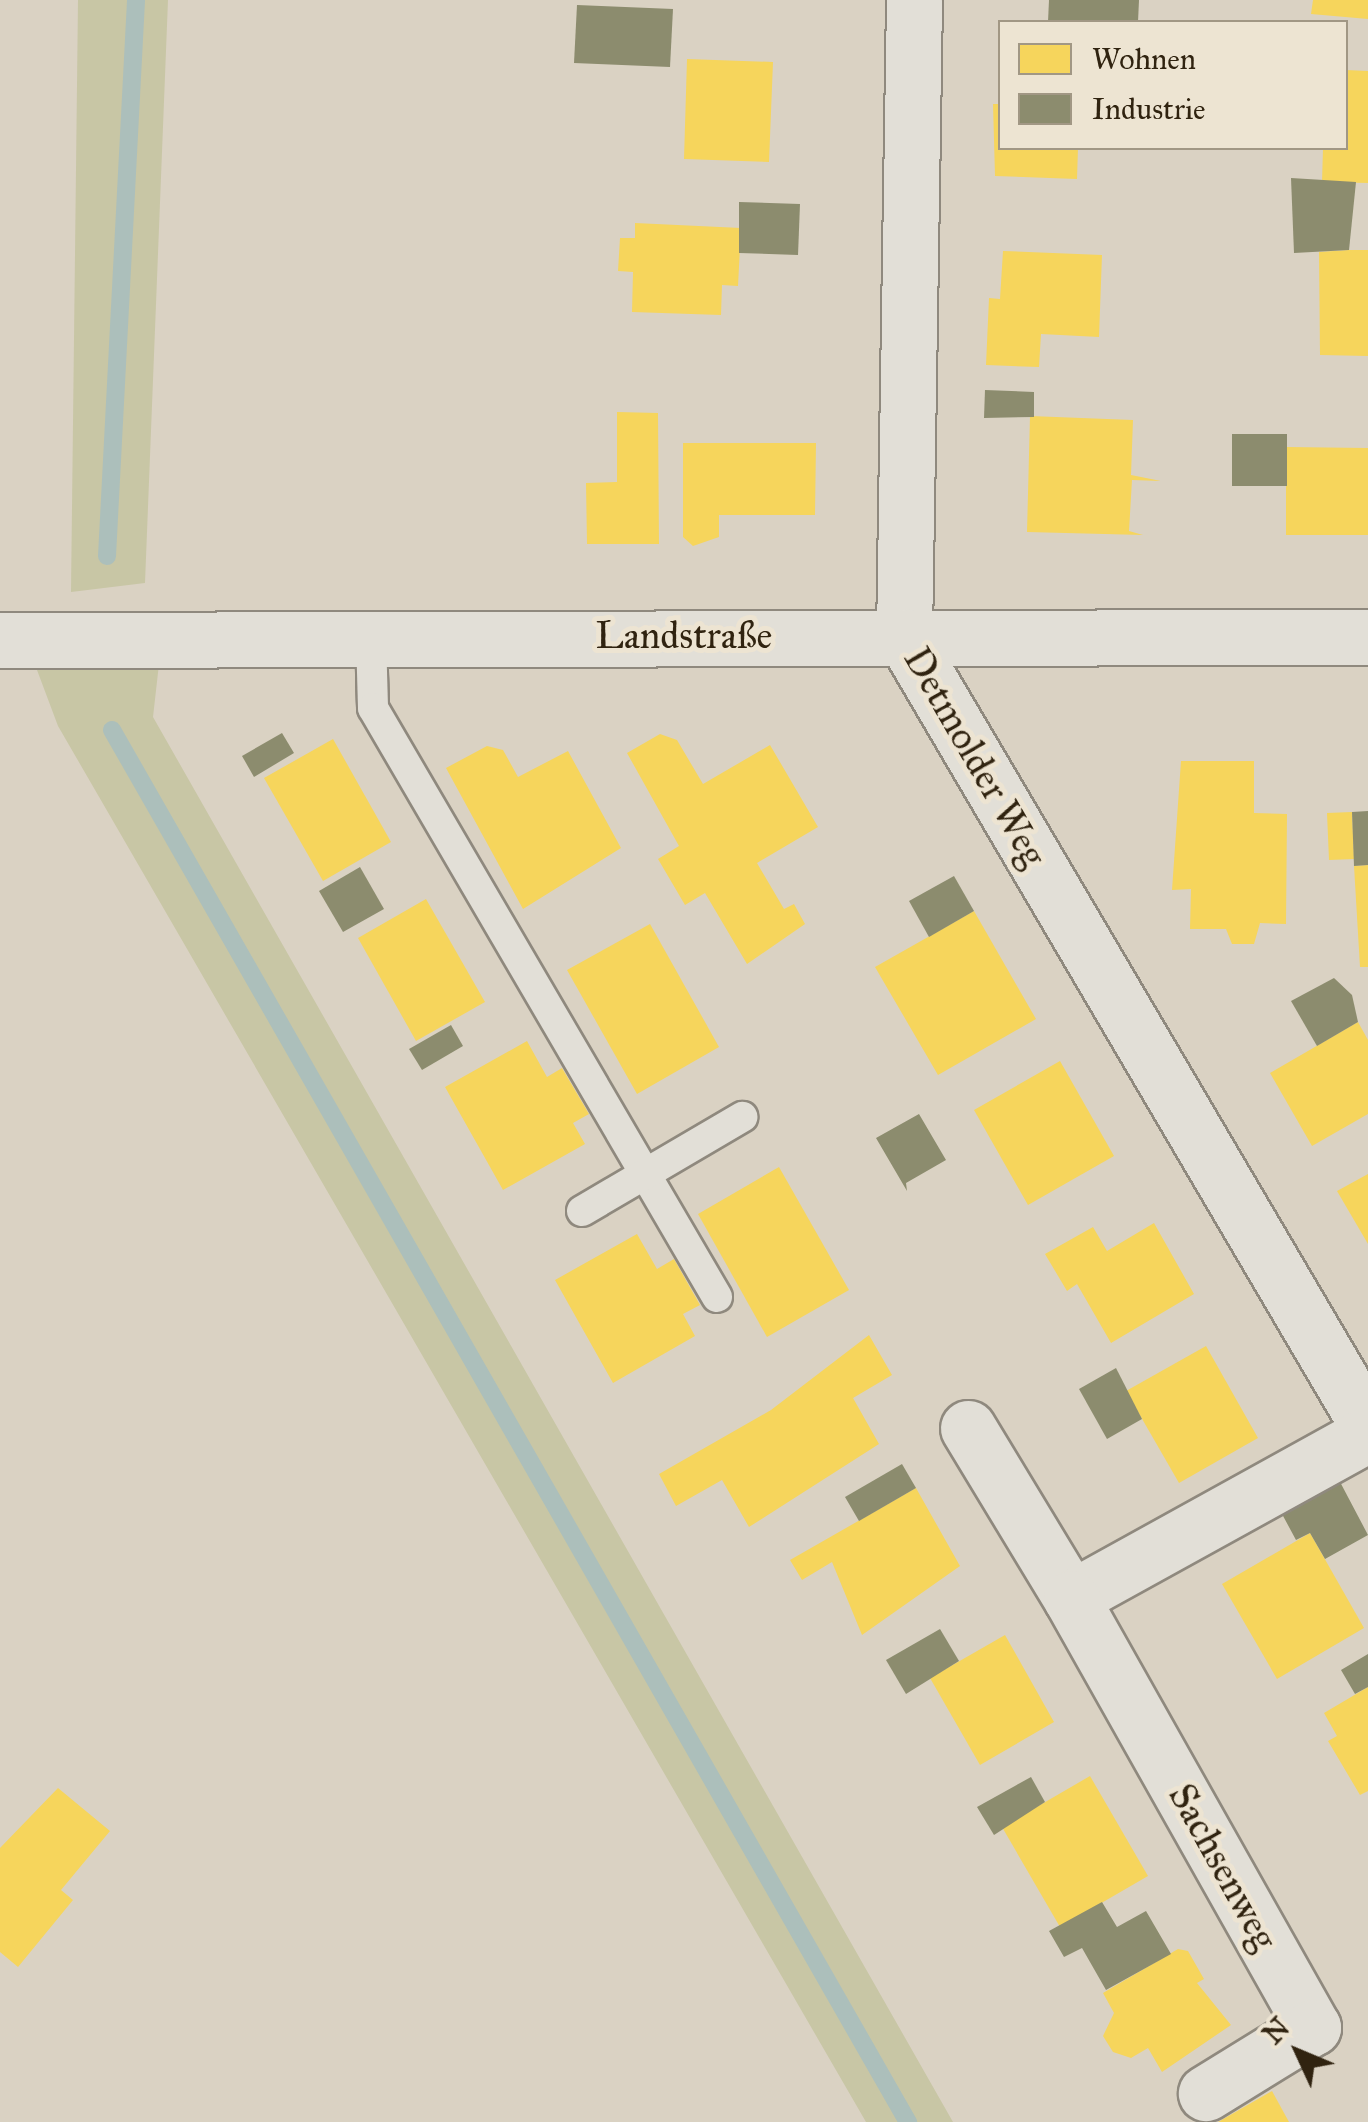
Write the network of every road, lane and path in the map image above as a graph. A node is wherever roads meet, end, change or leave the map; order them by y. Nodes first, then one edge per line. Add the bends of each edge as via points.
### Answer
1 (914, 0) edge
2 (371, 636) junction
3 (904, 637) junction
4 (1368, 638) edge
5 (0, 640) edge
6 (742, 1117) dead end
7 (646, 1173) junction
8 (582, 1211) dead end
9 (716, 1297) dead end
10 (1368, 1426) edge
11 (968, 1428) dead end
12 (1368, 1434) edge
13 (1071, 1598) junction
14 (1206, 2093) dead end

1 - 3 street, Detmolder Weg
2 - 3 street, Landstraße
2 - 5 street, Landstraße
2 - 7 lane via 372,708
3 - 4 street, Landstraße
3 - 10 street, Detmolder Weg
6 - 7 lane
7 - 8 lane
7 - 9 lane
11 - 13 street, Sachsenweg
12 - 13 street
13 - 14 street, Sachsenweg via 1313,2027

